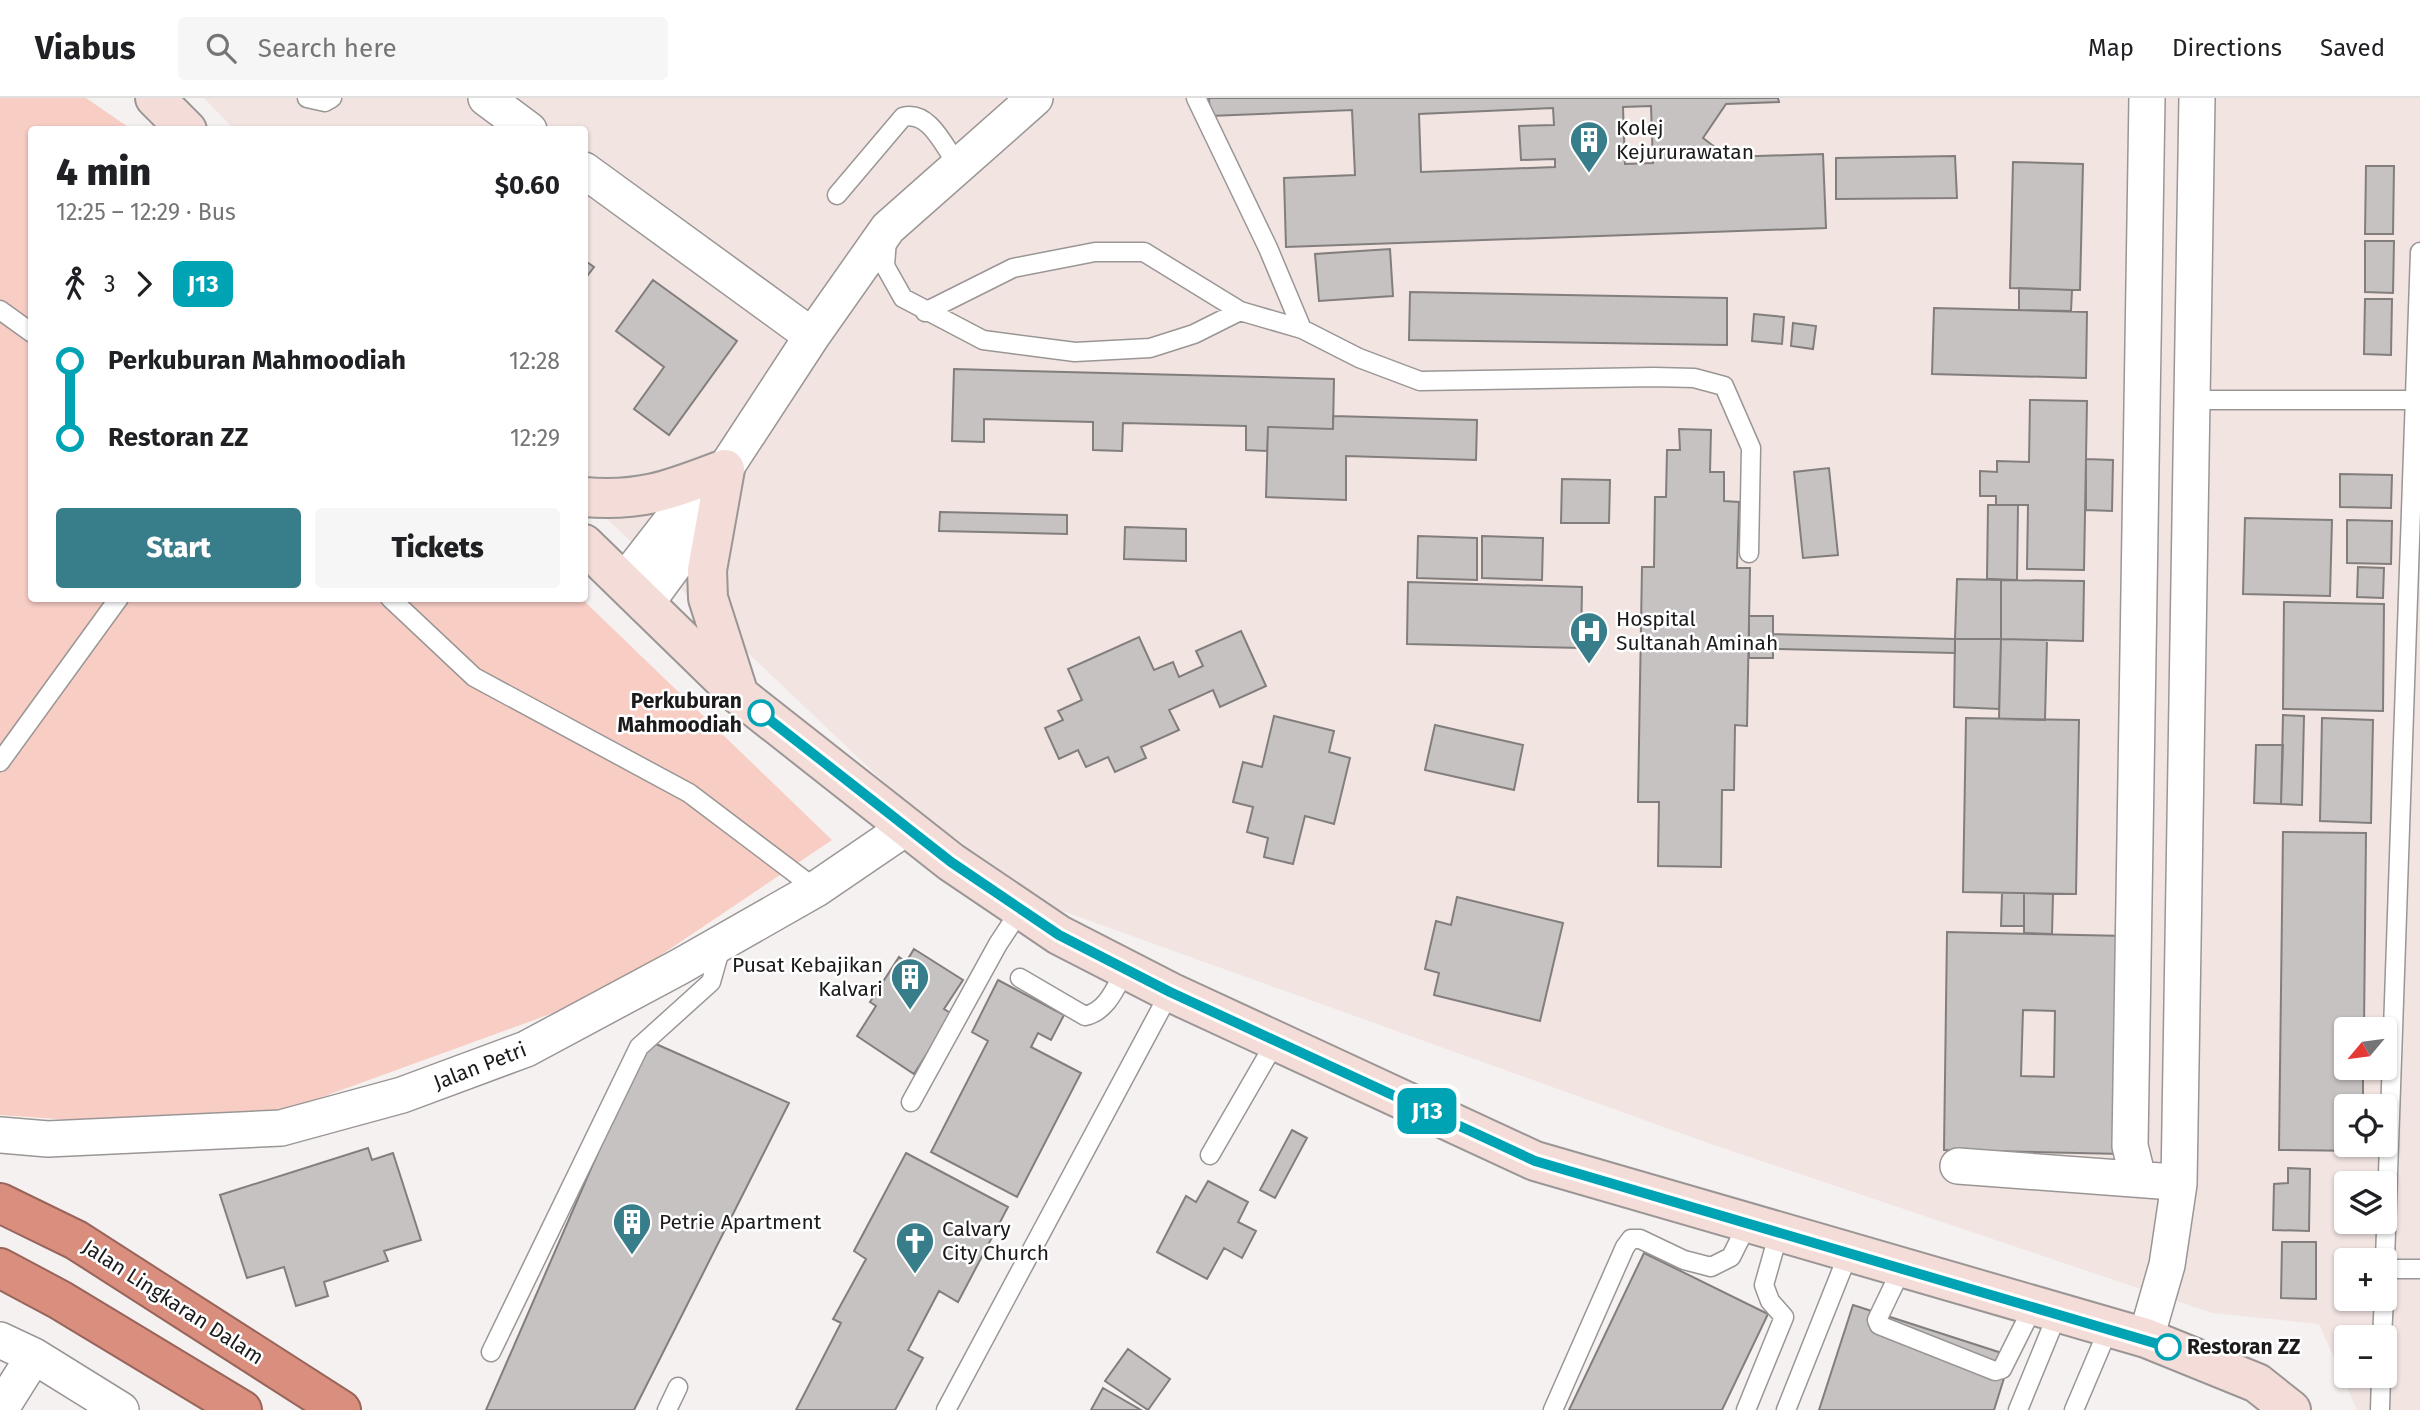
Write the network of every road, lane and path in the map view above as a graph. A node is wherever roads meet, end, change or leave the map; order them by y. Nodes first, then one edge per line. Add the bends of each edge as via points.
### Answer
1 (155, 98) edge
2 (307, 98) edge
3 (332, 98) edge
4 (485, 98) edge
5 (1196, 98) edge
6 (2147, 98) edge
7 (2197, 98) edge
8 (1020, 103) edge
9 (183, 126) edge
10 (524, 126) edge
11 (957, 164) junction
12 (588, 173) edge
13 (837, 195) dead end
14 (888, 228) junction
15 (2420, 252) edge
16 (0, 310) edge
17 (1240, 311) junction
18 (925, 312) junction
19 (1302, 329) junction
20 (28, 330) edge
21 (812, 336) junction
22 (2190, 400) junction
23 (2415, 400) junction
24 (725, 469) junction
25 (588, 497) edge
26 (588, 548) edge
27 (1749, 553) dead end
28 (634, 594) junction
29 (115, 602) edge
30 (394, 602) edge
31 (739, 695) junction
32 (0, 762) edge
33 (907, 827) junction
34 (816, 889) junction
35 (1021, 909) junction
36 (722, 942) junction
37 (1127, 967) junction
38 (1020, 978) dead end
39 (1170, 992) junction
40 (1276, 1041) junction
41 (911, 1102) dead end
42 (0, 1135) edge
43 (1210, 1155) dead end
44 (1958, 1166) dead end
45 (2138, 1178) junction
46 (2179, 1184) junction
47 (0, 1203) edge
48 (1763, 1228) junction
49 (2385, 1248) edge
50 (1849, 1252) junction
51 (0, 1268) edge
52 (1902, 1268) junction
53 (2397, 1269) edge
54 (2420, 1269) edge
55 (2045, 1311) junction
56 (2108, 1330) junction
57 (2147, 1338) junction
58 (0, 1340) edge
59 (491, 1352) dead end
60 (34, 1356) junction
61 (678, 1387) dead end
62 (2381, 1388) edge
63 (0, 1410) edge
64 (121, 1410) edge
65 (242, 1410) edge
66 (341, 1410) edge
67 (667, 1410) edge
68 (946, 1410) edge
69 (1553, 1410) edge
70 (1746, 1410) edge
71 (1786, 1410) edge
72 (2018, 1410) edge
73 (2074, 1410) edge
74 (2291, 1410) edge
75 (2380, 1410) edge

1 - 9 main road
2 - 3 lane via 325,102
4 - 10 street
5 - 19 lane
6 - 45 street via 2130,1146
7 - 22 street
8 - 11 street
11 - 13 lane via 925,120 913,114 903,117
11 - 14 street
12 - 21 street
14 - 18 lane via 885,266 903,299
14 - 21 street
15 - 23 lane
16 - 20 lane
17 - 18 lane via 1194,334 1150,348 1075,352 983,340
17 - 18 lane via 1144,252 1095,252 1013,268
17 - 19 lane
19 - 27 lane via 1420,382 1694,377 1724,386 1751,449
21 - 24 street
22 - 23 lane
22 - 46 street
23 - 49 lane
24 - 25 main road via 632,500
24 - 28 street via 706,522
24 - 31 main road via 706,570 708,598
26 - 28 main road
28 - 31 main road
29 - 32 lane
30 - 34 lane via 474,677 689,793
31 - 33 main road
33 - 34 street, Jalan Petri
33 - 35 main road
34 - 36 street, Jalan Petri
35 - 37 main road via 1059,935
35 - 41 lane
36 - 42 street, Jalan Petri via 526,1049 402,1095 281,1128 48,1139
36 - 59 lane via 711,982 639,1047
37 - 38 lane via 1106,1003 1097,1013 1085,1016
37 - 39 main road
39 - 40 main road
39 - 68 lane
40 - 43 lane
40 - 48 main road via 1535,1161
44 - 45 street
45 - 46 street
46 - 57 street via 2167,1265
47 - 66 highway, Jalan Lingkaran Dalam via 76,1240
48 - 50 main road
48 - 69 lane via 1731,1257 1711,1267 1631,1239
48 - 70 lane via 1764,1285 1784,1317
50 - 52 main road
50 - 71 lane
51 - 65 highway
52 - 55 main road
52 - 55 lane via 1877,1320 1879,1325 1995,1371 2002,1369
53 - 54 lane
55 - 56 main road
55 - 72 lane
56 - 57 main road
56 - 73 lane
57 - 74 main road via 2256,1383
58 - 60 street
60 - 63 street
60 - 64 street
61 - 67 lane
62 - 75 lane

